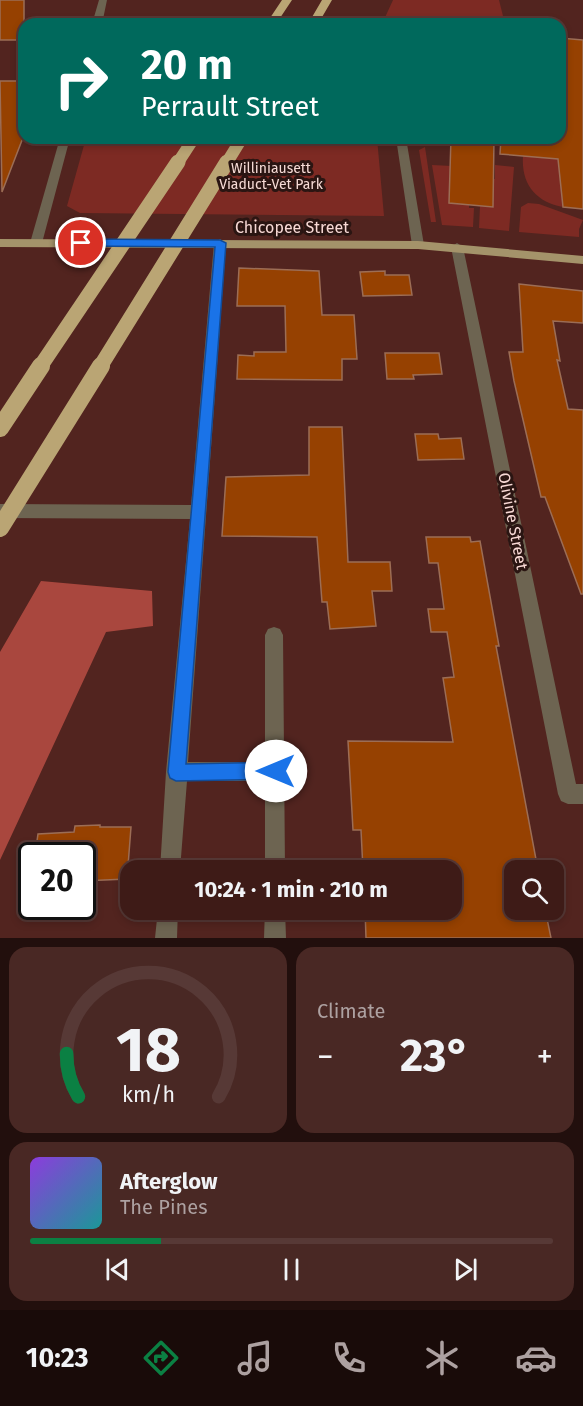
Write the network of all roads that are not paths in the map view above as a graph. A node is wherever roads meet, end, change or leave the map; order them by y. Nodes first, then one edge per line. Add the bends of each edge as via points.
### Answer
1 (103, 0) edge
2 (287, 0) edge
3 (327, 0) edge
4 (98, 18) edge
5 (275, 18) edge
6 (316, 18) edge
7 (63, 144) edge
8 (190, 144) edge
9 (238, 144) edge
10 (402, 144) edge
11 (0, 243) edge
12 (36, 243) junction
13 (220, 243) junction
14 (418, 245) junction
15 (457, 247) junction
16 (583, 260) edge
17 (0, 428) edge
18 (0, 511) edge
19 (199, 512) junction
20 (0, 528) edge
21 (274, 635) dead end
22 (276, 771) junction
23 (176, 772) junction
24 (575, 794) edge
25 (171, 860) edge
26 (275, 860) edge
27 (167, 920) edge
28 (275, 920) edge
29 (166, 938) edge
30 (275, 938) edge

1 - 4 street
2 - 5 highway
3 - 6 highway
7 - 12 street
8 - 17 highway, bridge
9 - 20 highway, bridge
10 - 14 street
11 - 12 main road, Chicopee Street
12 - 13 main road, Chicopee Street
13 - 14 main road, Chicopee Street
13 - 19 street
14 - 15 main road, Chicopee Street
15 - 16 main road, Chicopee Street
15 - 24 street, Olivine Street
18 - 19 street
19 - 23 street
21 - 22 street
22 - 23 street
22 - 26 street
23 - 25 street
27 - 29 street
28 - 30 street

